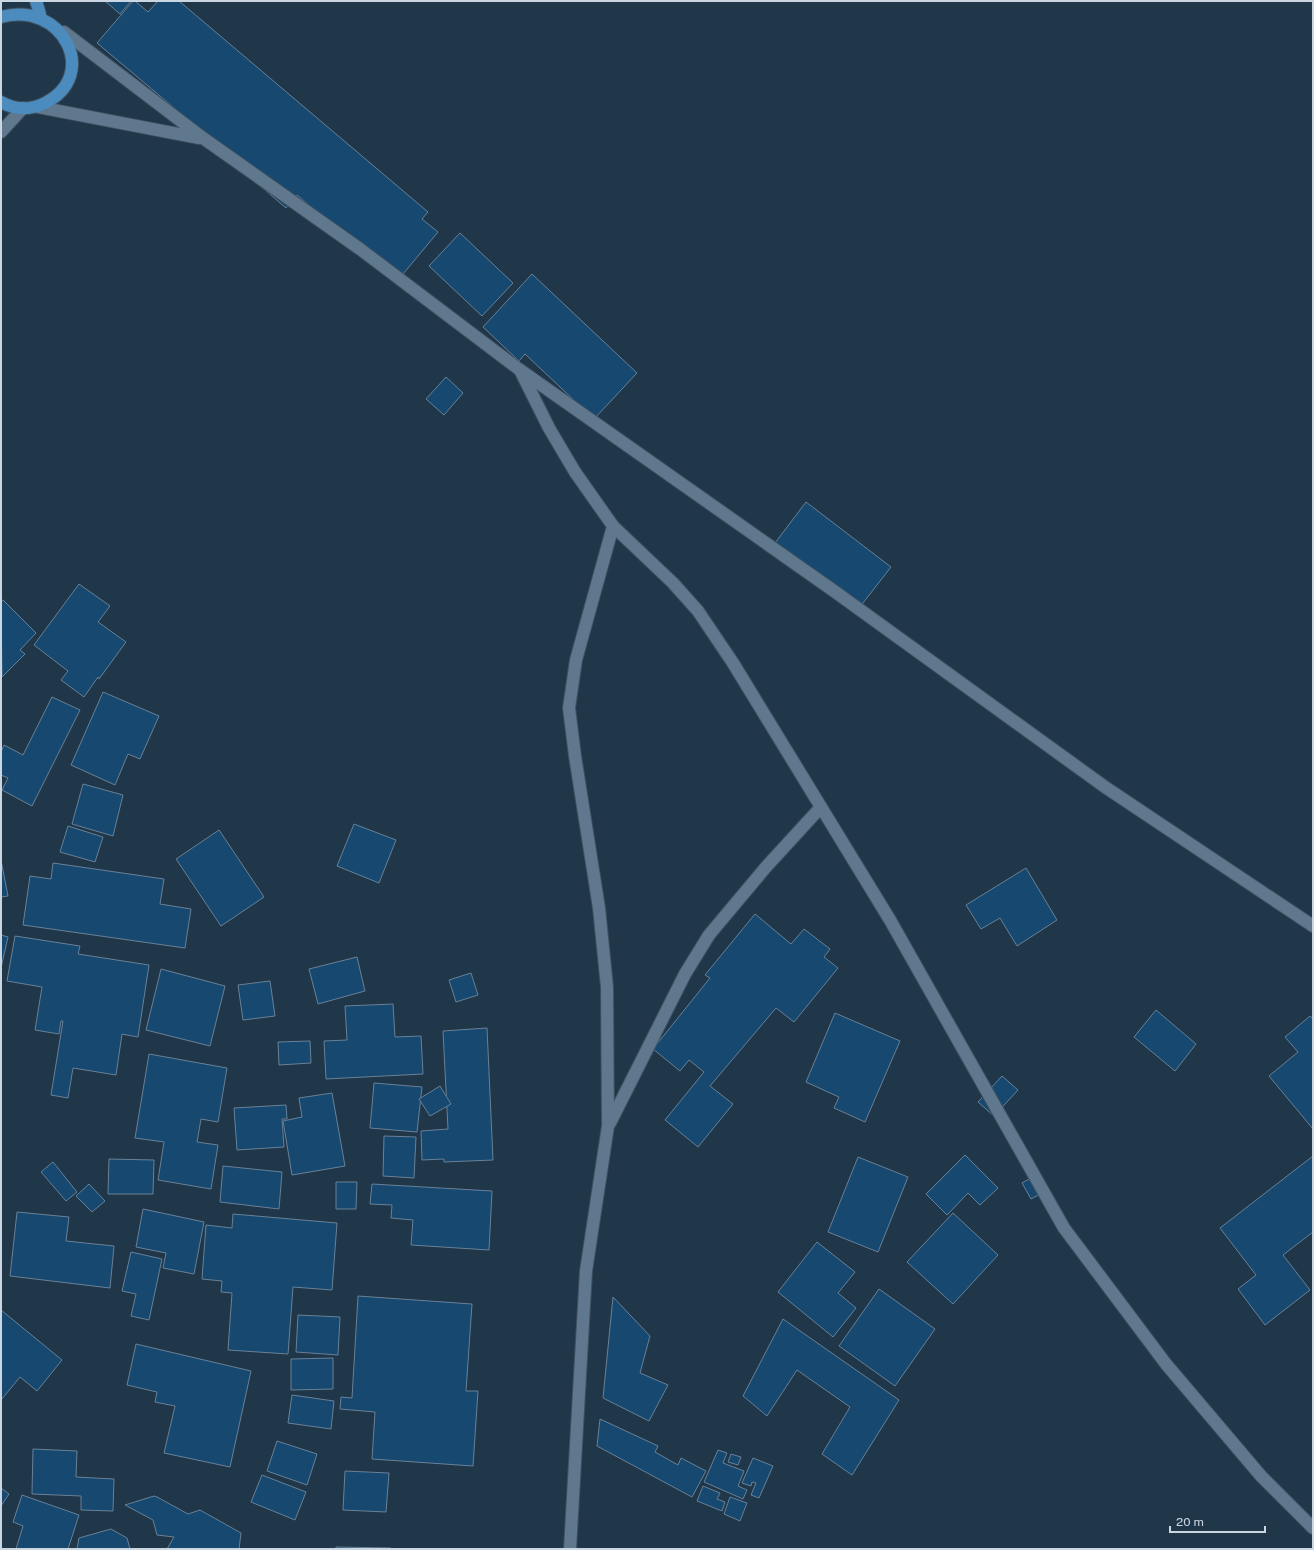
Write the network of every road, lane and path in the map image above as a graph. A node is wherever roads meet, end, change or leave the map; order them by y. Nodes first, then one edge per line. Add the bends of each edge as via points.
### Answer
1 (36, 1) edge
2 (40, 14) junction
3 (1, 17) edge
4 (64, 32) junction
5 (1, 102) edge
6 (38, 107) junction
7 (23, 108) junction
8 (1, 132) edge
9 (203, 138) junction
10 (520, 370) junction
11 (613, 526) junction
12 (821, 806) junction
13 (1313, 926) edge
14 (608, 1126) junction
15 (1313, 1528) edge
16 (570, 1549) edge

1 - 2 main road
2 - 3 main road via 25,11
2 - 4 main road via 53,21
4 - 6 main road via 70,46 70,76 52,100
4 - 9 street
5 - 7 main road via 8,106
6 - 7 main road
6 - 9 street
7 - 8 street
9 - 10 street via 360,248
10 - 11 street via 549,428 575,472
10 - 13 street via 1105,787
11 - 12 street via 673,583 698,611
11 - 14 street via 576,660 569,708 599,908 607,987
12 - 14 street via 709,935 685,974
12 - 15 street via 890,920 1064,1228 1166,1364 1261,1476
14 - 16 street via 586,1272

